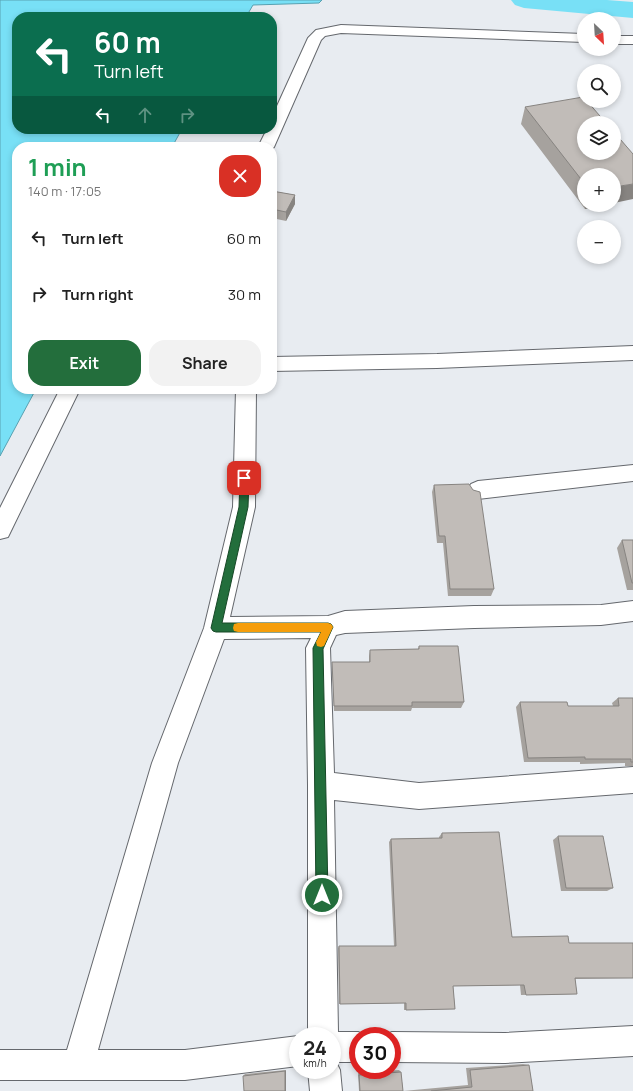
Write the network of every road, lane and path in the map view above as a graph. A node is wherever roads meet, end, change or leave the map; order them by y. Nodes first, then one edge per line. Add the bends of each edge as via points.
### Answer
1 (577, 38) edge
2 (621, 40) edge
3 (633, 40) edge
4 (277, 123) edge
5 (633, 353) edge
6 (277, 364) edge
7 (68, 394) edge
8 (246, 394) edge
9 (633, 473) edge
10 (478, 490) edge
11 (0, 530) edge
12 (633, 611) edge
13 (328, 627) junction
14 (216, 628) junction
15 (633, 780) edge
16 (321, 785) junction
17 (323, 1027) edge
18 (633, 1040) edge
19 (401, 1048) edge
20 (289, 1051) edge
21 (0, 1065) edge
22 (78, 1066) junction
23 (325, 1079) edge
24 (326, 1091) edge

1 - 4 street via 341,29 321,33 315,38
2 - 3 street
5 - 6 street
7 - 11 street
8 - 14 street via 244,507
9 - 10 street
12 - 13 street via 601,615 345,622
13 - 14 street
13 - 16 street via 318,648
14 - 22 street via 165,763
15 - 16 street via 419,796
16 - 17 street
18 - 19 street via 505,1048
20 - 22 street via 185,1065
21 - 22 street
23 - 24 street

